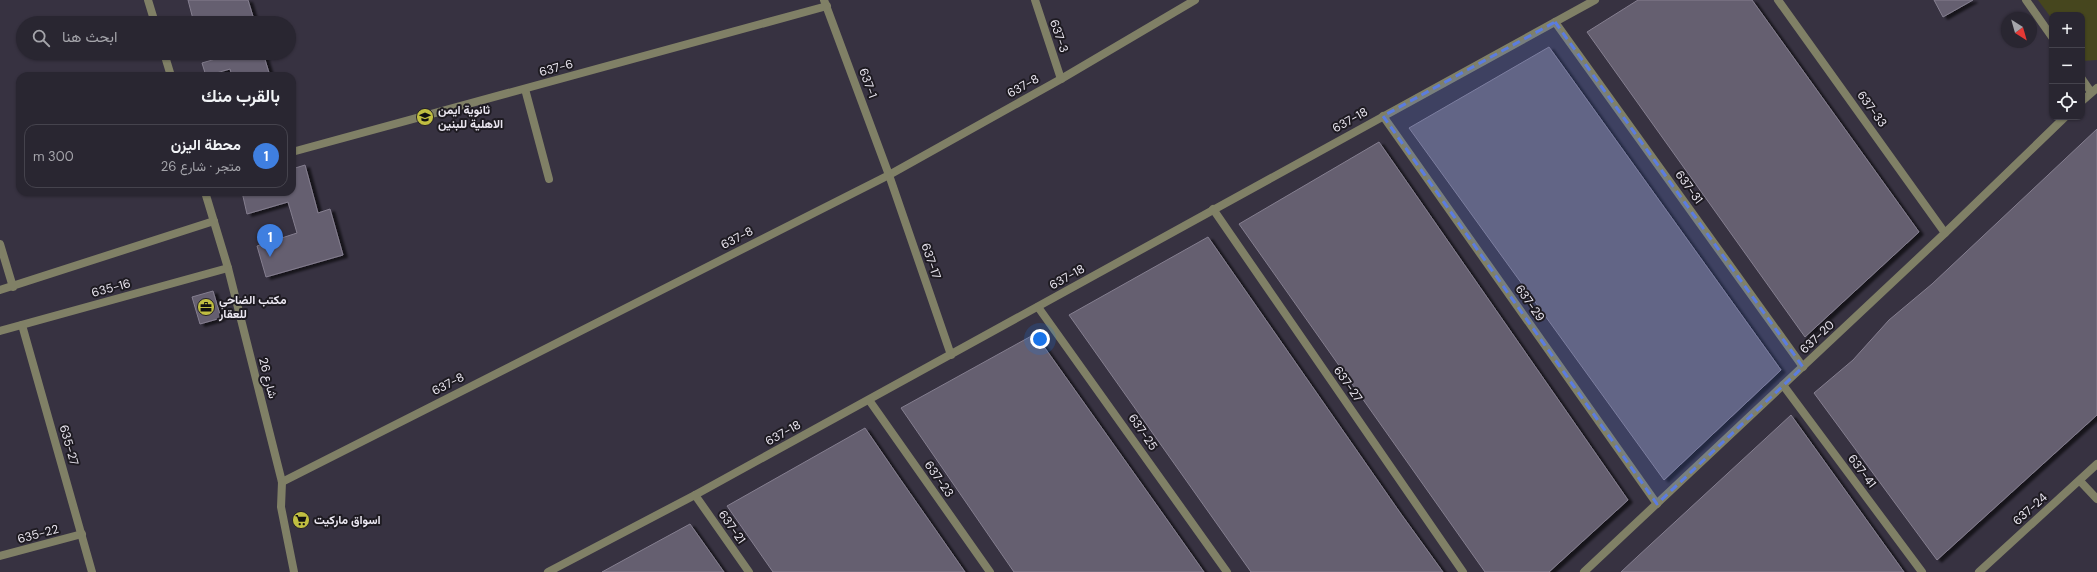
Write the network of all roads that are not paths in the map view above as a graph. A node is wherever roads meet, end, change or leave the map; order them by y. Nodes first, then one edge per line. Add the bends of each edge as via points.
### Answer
1 (148, 0) edge
2 (1035, 0) edge
3 (1195, 0) edge
4 (1595, 0) edge
5 (1778, 0) edge
6 (2026, 0) edge
7 (826, 3) edge
8 (153, 16) edge
9 (1555, 22) junction
10 (2049, 33) edge
11 (166, 60) edge
12 (170, 72) edge
13 (1061, 79) junction
14 (2085, 82) edge
15 (525, 89) junction
16 (2094, 90) edge
17 (2085, 98) edge
18 (1383, 116) junction
19 (2062, 120) edge
20 (296, 151) edge
21 (888, 175) junction
22 (549, 179) dead end
23 (206, 196) edge
24 (1213, 209) junction
25 (214, 221) junction
26 (1945, 233) junction
27 (0, 244) edge
28 (228, 268) junction
29 (13, 287) junction
30 (0, 290) edge
31 (1038, 307) junction
32 (22, 325) junction
33 (0, 332) edge
34 (951, 355) junction
35 (1803, 367) junction
36 (1783, 385) junction
37 (869, 400) junction
38 (2097, 464) edge
39 (2080, 481) junction
40 (282, 482) junction
41 (695, 495) junction
42 (2097, 499) edge
43 (1657, 504) junction
44 (82, 534) junction
45 (0, 556) edge
46 (1985, 570) edge
47 (92, 572) edge
48 (294, 572) edge
49 (548, 572) edge
50 (749, 572) edge
51 (990, 572) edge
52 (1227, 572) edge
53 (1463, 572) edge
54 (1584, 572) edge
55 (1922, 572) edge

1 - 8 street
2 - 13 street, 637-3
3 - 13 street, 637-8
4 - 9 street, 637-18
5 - 26 street, 637-33
6 - 10 street
7 - 15 street, 637-6
7 - 21 street, 637-1
9 - 18 street, 637-18
9 - 35 street, 637-31
11 - 12 street
13 - 21 street, 637-8
14 - 16 street
15 - 20 street, 637-6
15 - 22 street
16 - 17 street
18 - 24 street, 637-18
18 - 43 street, 637-29
19 - 26 street, 637-20
21 - 34 street, 637-17
21 - 40 street, 637-8
23 - 25 street, شارع 26
24 - 31 street, 637-18
24 - 53 street, 637-27
25 - 28 street, شارع 26
25 - 29 street
26 - 35 street, 637-20
27 - 29 street
28 - 32 street, 635-16
28 - 40 street, شارع 26
29 - 30 street
31 - 34 street, 637-18
31 - 52 street, 637-25
32 - 33 street, 635-16
32 - 44 street, 635-27
34 - 37 street, 637-18
35 - 36 street, 637-20
36 - 43 street, 637-20
36 - 55 street, 637-41
37 - 41 street, 637-18
37 - 51 street, 637-23
38 - 39 street, 637-24
39 - 42 street
39 - 46 street, 637-24
40 - 48 street, شارع 26 via 281,507
41 - 49 street, 637-18
41 - 50 street, 637-21
43 - 54 street, 637-20
44 - 45 street, 635-22
44 - 47 street, 635-27

